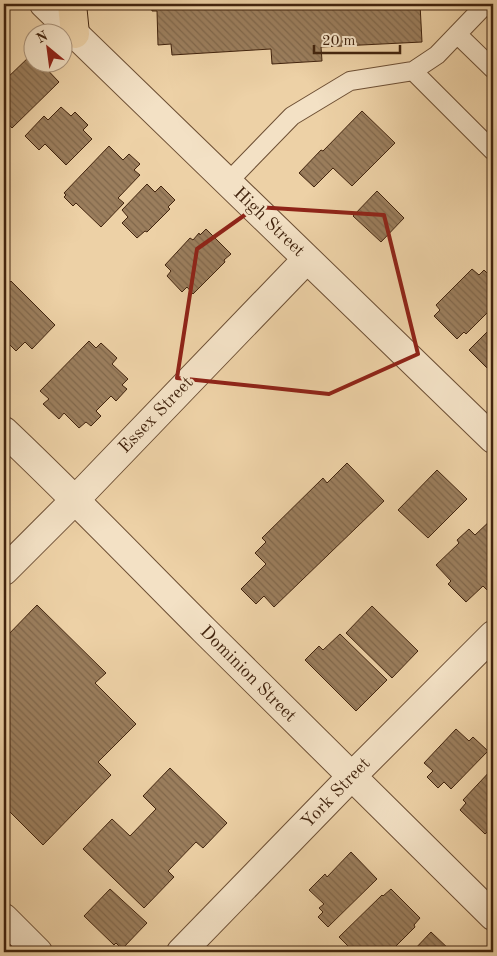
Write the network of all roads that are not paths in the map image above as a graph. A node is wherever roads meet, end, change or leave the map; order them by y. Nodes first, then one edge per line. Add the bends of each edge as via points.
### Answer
1 (44, 4) edge
2 (72, 4) edge
3 (486, 4) edge
4 (75, 34) junction
5 (457, 34) junction
6 (493, 69) edge
7 (413, 71) junction
8 (493, 151) edge
9 (228, 182) junction
10 (307, 258) junction
11 (4, 431) edge
12 (493, 439) edge
13 (76, 499) junction
14 (4, 571) edge
15 (493, 635) edge
16 (351, 777) junction
17 (493, 916) edge
18 (4, 918) edge
19 (38, 952) edge
20 (181, 952) edge

1 - 4 street, High Street
2 - 4 main road
3 - 5 lane
4 - 9 street, High Street
5 - 6 lane
5 - 7 lane via 437,55
7 - 8 lane
7 - 9 lane via 350,82 292,116
9 - 10 street, High Street
10 - 12 street, High Street
10 - 13 street, Essex Street
11 - 13 street, Dominion Street
13 - 14 street, Essex Street
13 - 16 street, Dominion Street
15 - 16 street, York Street
16 - 17 street, Dominion Street
16 - 20 street, York Street
18 - 19 street

